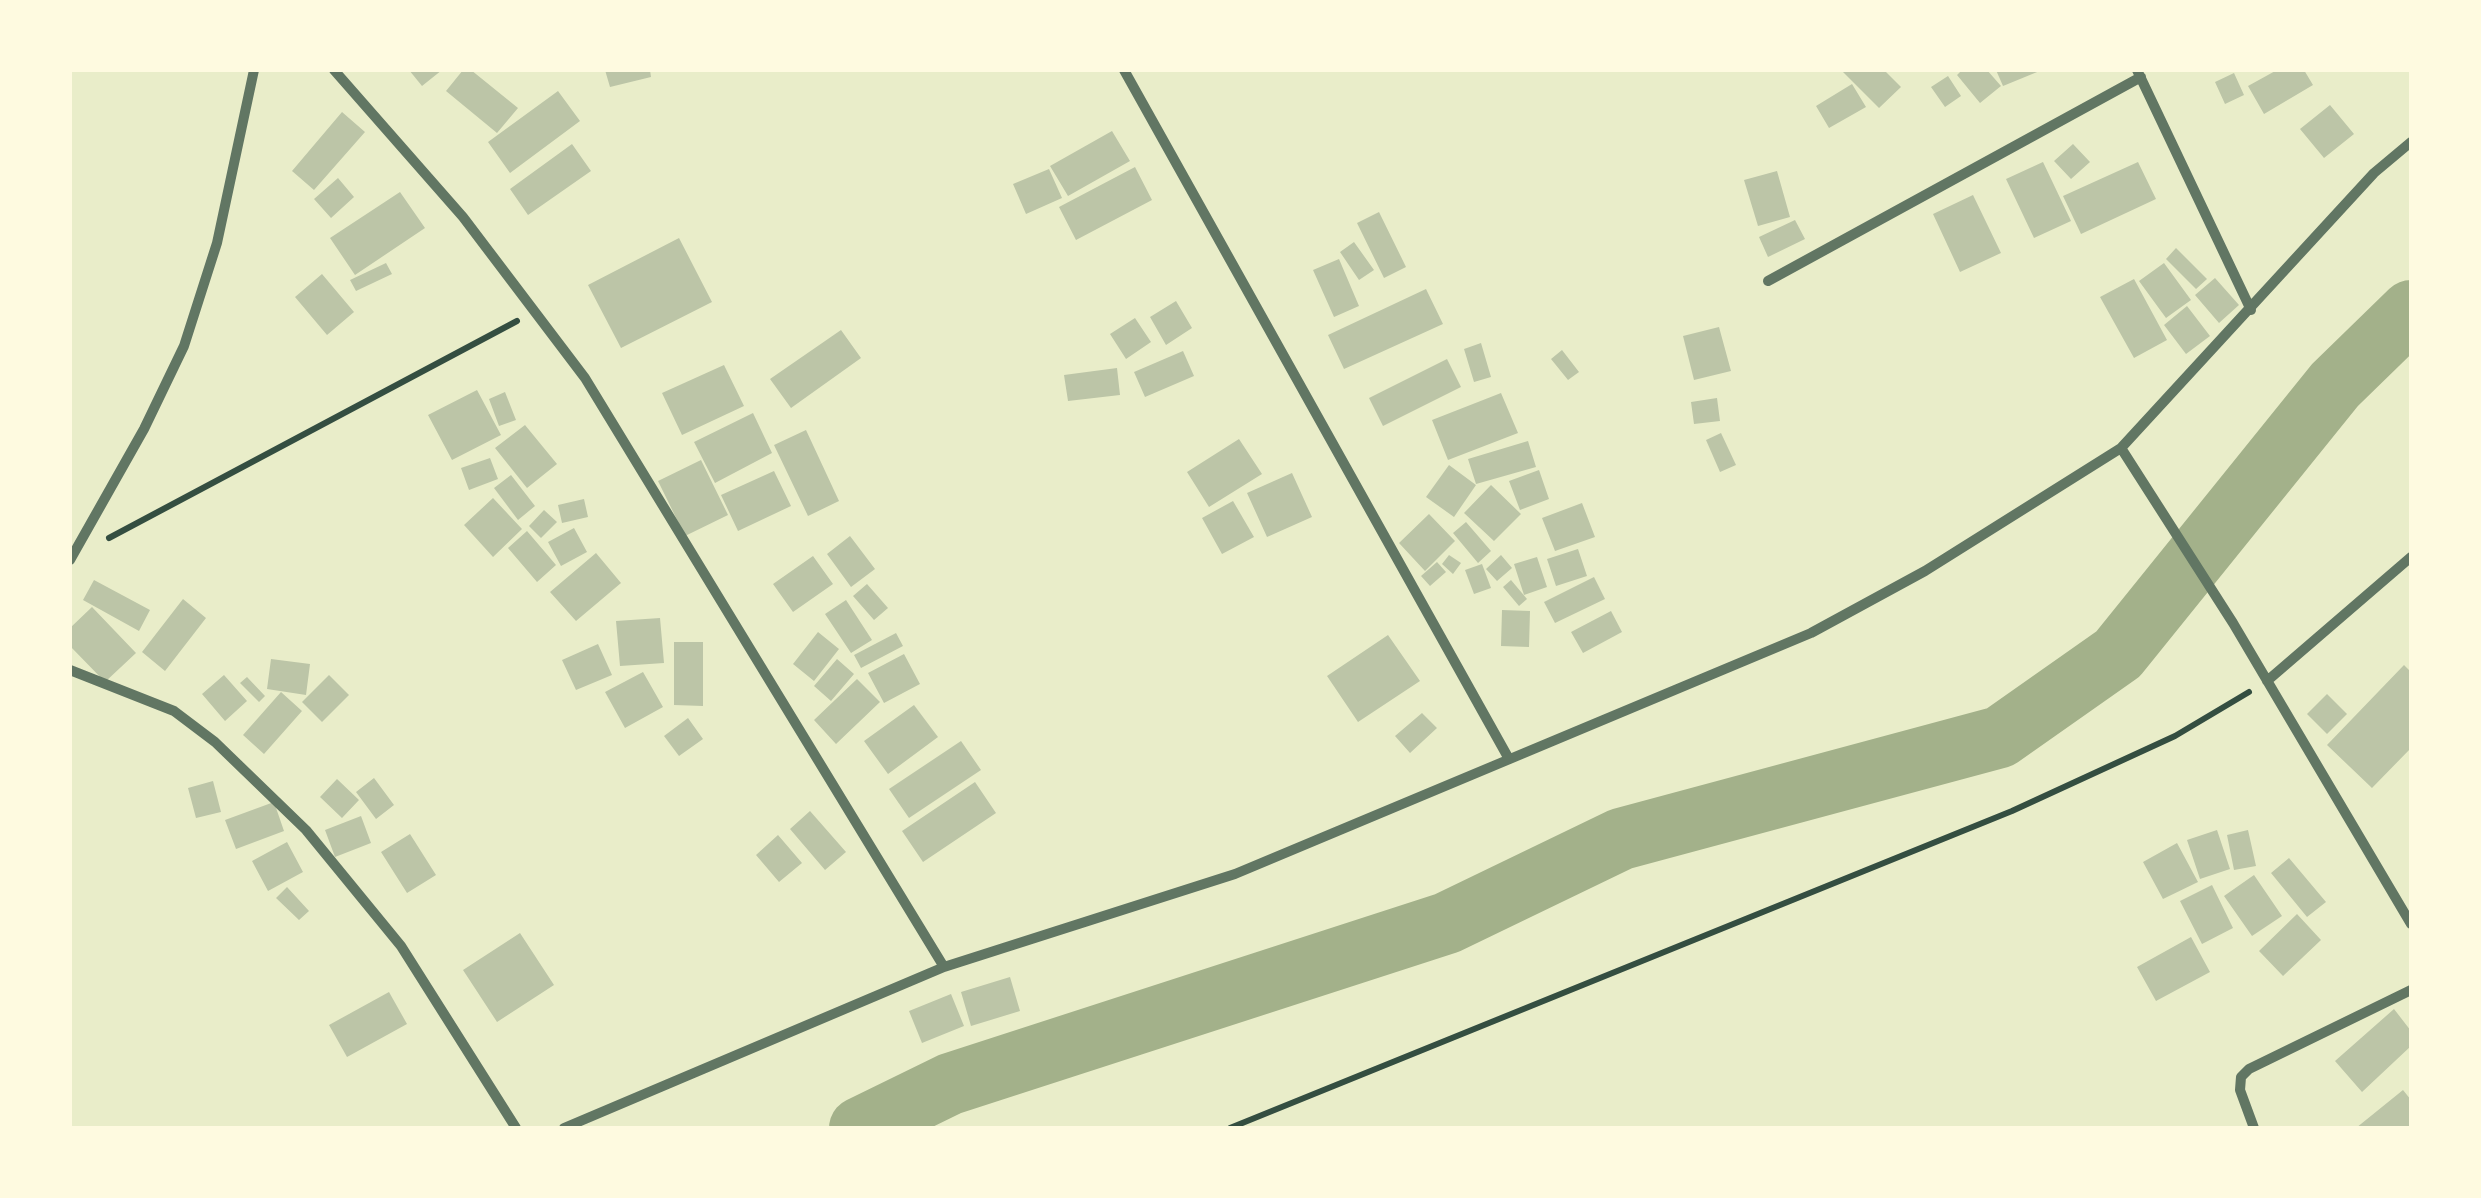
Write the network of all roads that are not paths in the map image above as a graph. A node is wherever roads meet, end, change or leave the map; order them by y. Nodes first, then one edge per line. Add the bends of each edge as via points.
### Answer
1 (254, 70) edge
2 (334, 70) edge
3 (1124, 70) edge
4 (2139, 74) edge
5 (2411, 142) edge
6 (1768, 282) dead end
7 (2250, 310) junction
8 (2122, 448) junction
9 (2411, 557) edge
10 (71, 559) edge
11 (70, 670) edge
12 (2267, 680) junction
13 (1510, 759) junction
14 (2411, 924) edge
15 (944, 967) junction
16 (2411, 990) edge
17 (516, 1128) edge
18 (564, 1128) edge
19 (2254, 1128) edge

1 - 10 street via 217,243 184,346
2 - 15 street via 418,163 586,378
3 - 13 street
4 - 6 street
4 - 7 street
5 - 7 street via 2374,173
7 - 8 street
8 - 12 street
8 - 13 street via 1811,633
9 - 12 street
11 - 17 street via 174,710 306,830 401,946
12 - 14 street
13 - 15 street via 1235,874
15 - 18 street
16 - 19 street via 2250,1069 2240,1090

